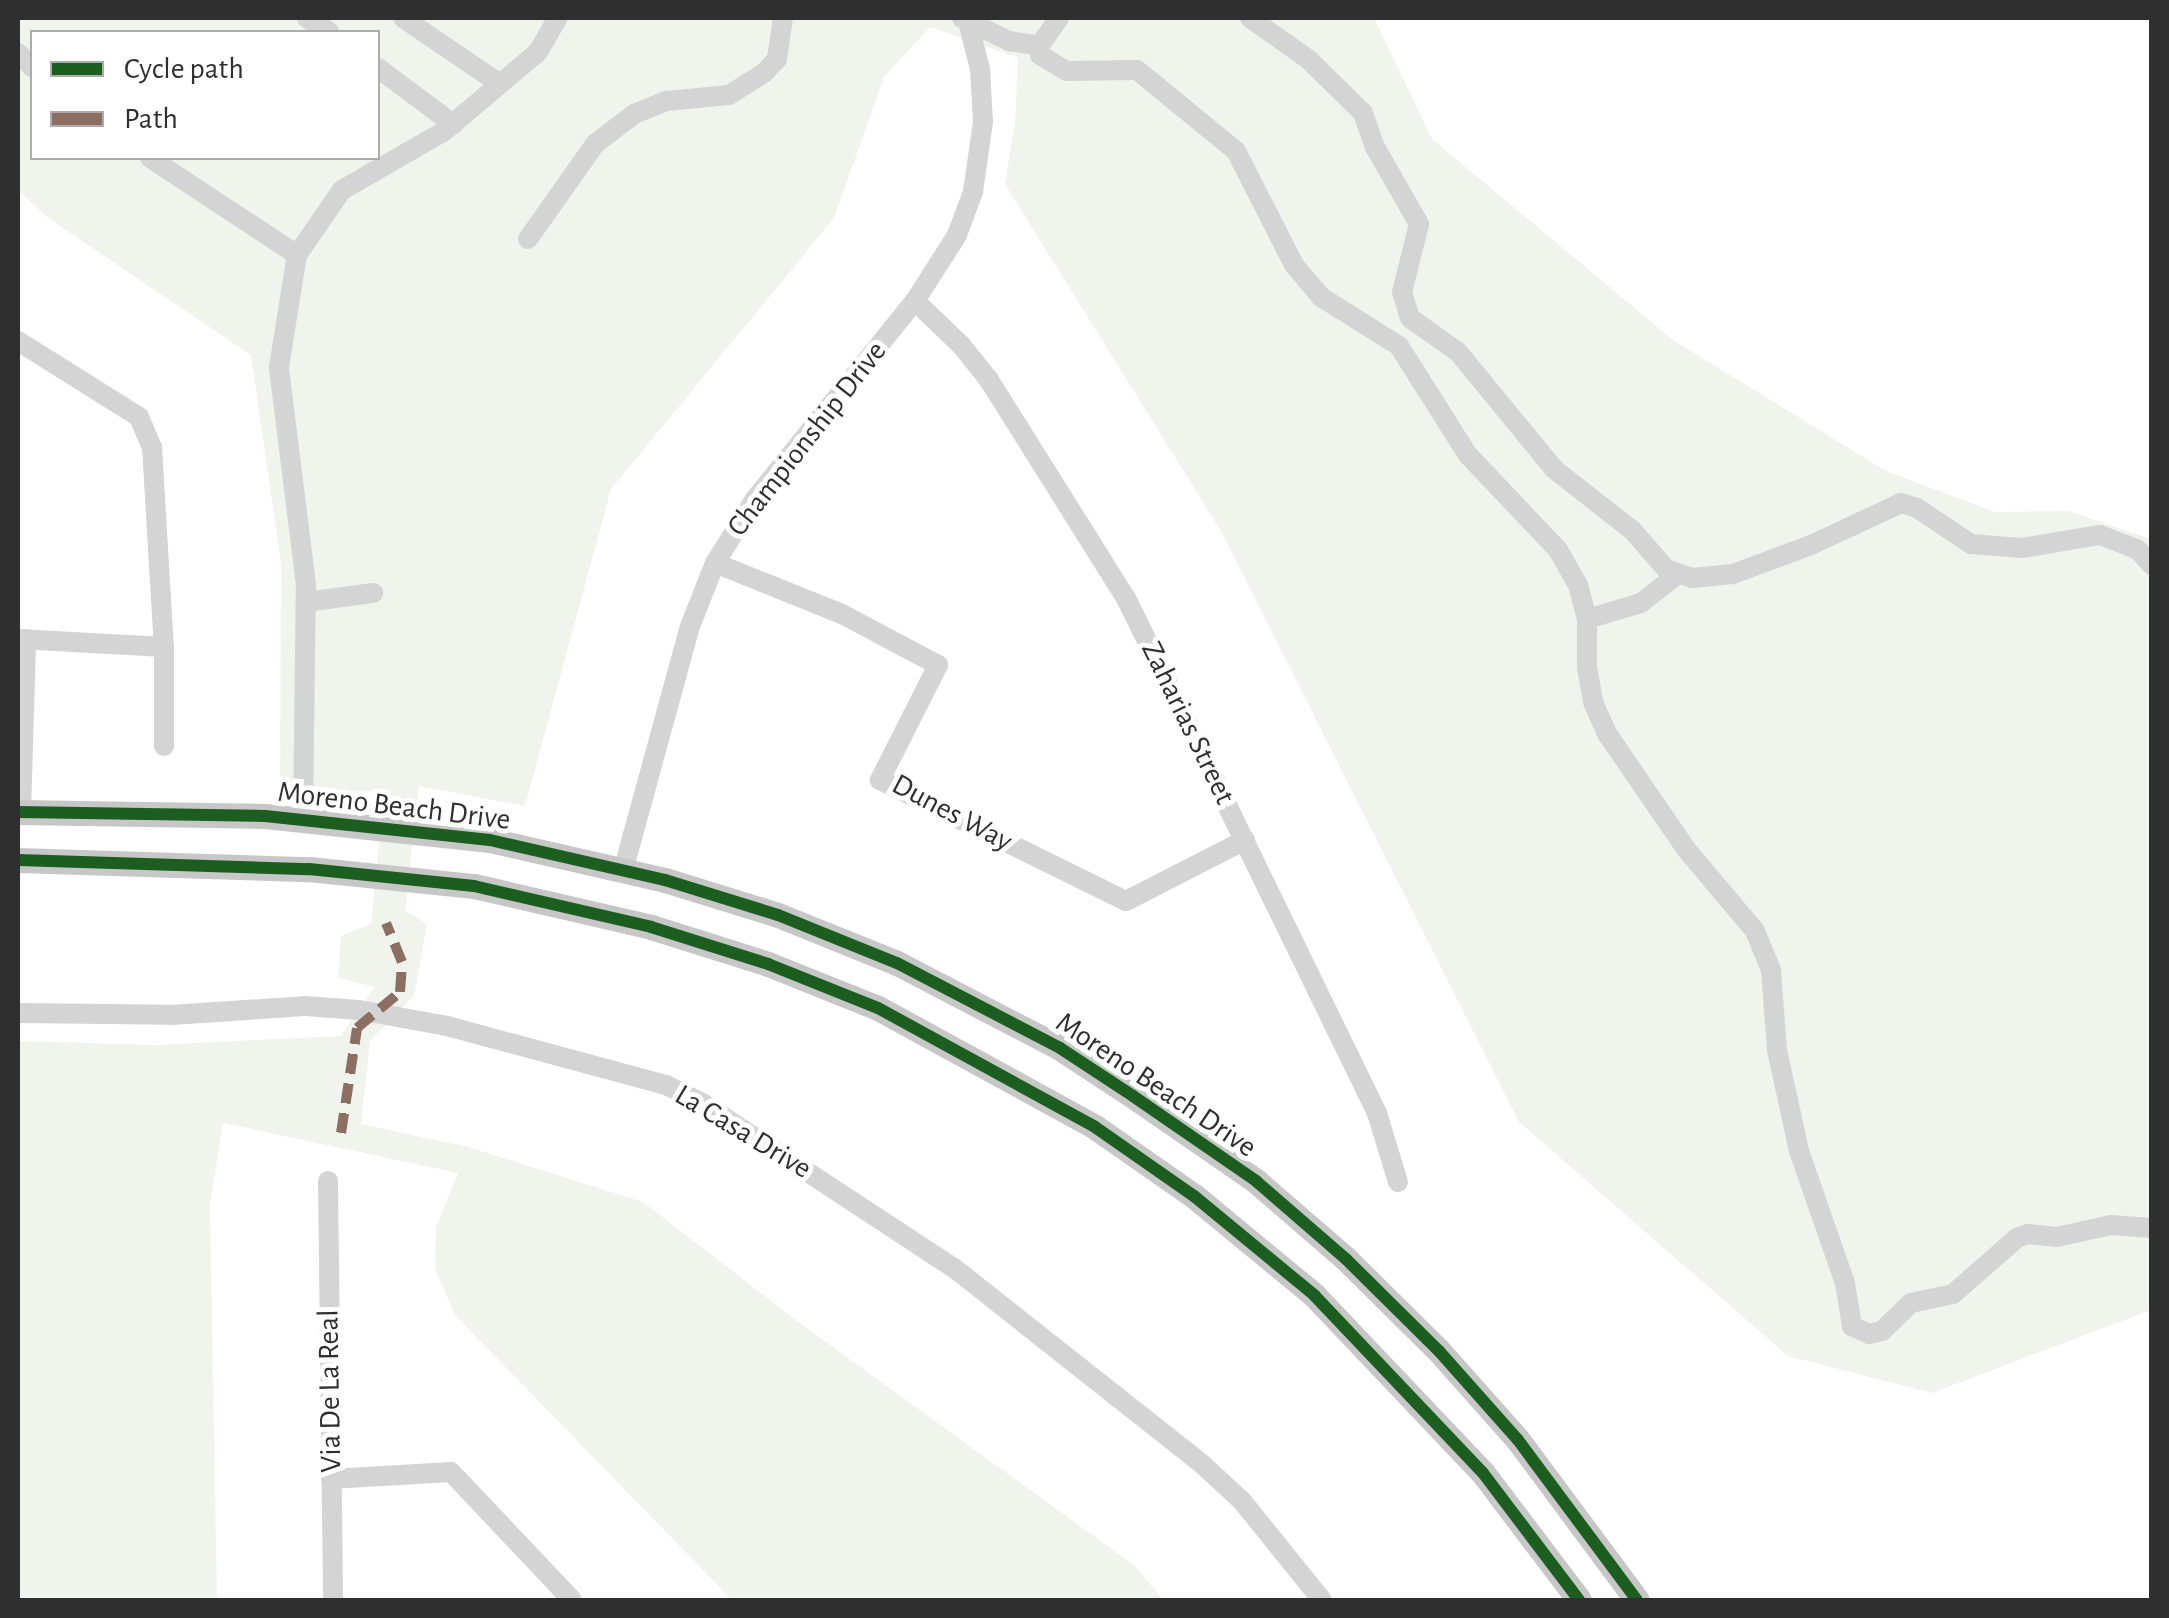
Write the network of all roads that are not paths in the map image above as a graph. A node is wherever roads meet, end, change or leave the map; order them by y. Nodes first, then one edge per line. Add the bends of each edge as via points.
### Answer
1 (402, 18) edge
2 (558, 18) edge
3 (783, 18) edge
4 (1059, 18) edge
5 (1250, 18) edge
6 (966, 19) edge
7 (1039, 46) junction
8 (380, 69) edge
9 (500, 84) junction
10 (453, 124) junction
11 (153, 160) edge
12 (528, 239) dead end
13 (298, 256) junction
14 (914, 302) junction
15 (18, 340) edge
16 (715, 564) junction
17 (2152, 565) edge
18 (1678, 574) junction
19 (373, 593) dead end
20 (306, 602) junction
21 (1587, 619) junction
22 (22, 639) edge
23 (164, 646) junction
24 (164, 746) dead end
25 (19, 815) edge
26 (303, 819) junction
27 (1244, 840) junction
28 (18, 860) edge
29 (623, 871) junction
30 (608, 915) junction
31 (18, 1013) edge
32 (328, 1182) dead end
33 (1398, 1182) dead end
34 (2152, 1228) edge
35 (331, 1479) junction
36 (332, 1600) edge
37 (572, 1600) edge
38 (1322, 1600) edge
39 (1578, 1600) edge
40 (1637, 1600) edge

1 - 9 street
2 - 9 street via 538,52
3 - 12 street via 777,59 764,73 728,96 667,101 634,114 595,144
4 - 7 street
5 - 18 street via 1329,77 1363,114 1420,224 1402,292 1410,318 1470,364 1554,470
6 - 7 street via 1010,41
6 - 14 street, Championship Drive via 983,96 980,158 957,234
7 - 21 street via 1040,56 1068,71 1137,70 1236,151 1294,265 1321,297 1399,346 1468,456 1558,550 1578,584
8 - 10 street
9 - 10 street
10 - 13 street via 342,190
11 - 13 street
13 - 20 street via 279,366
14 - 16 street, Championship Drive via 756,499
14 - 27 street, Zaharias Street via 989,380 1101,554
15 - 23 street via 139,417 152,447
16 - 27 street, Dunes Way via 842,614 938,664 880,780 1126,901
16 - 29 street, Championship Drive via 690,629
17 - 18 street via 2137,549 2100,536 2022,548 1971,544 1901,504 1744,570 1713,579
18 - 21 street via 1641,603
19 - 20 street
20 - 26 street
21 - 34 street via 1590,685 1608,734 1686,849 1755,931 1771,970 1777,1050 1799,1151 1846,1283 1852,1326 1869,1334 1882,1331 1911,1303 1953,1294 2028,1234
22 - 23 street
22 - 25 street
23 - 24 street
25 - 26 main road, Moreno Beach Drive
26 - 29 main road, Moreno Beach Drive via 490,840
27 - 33 street, Zaharias Street via 1377,1113
28 - 30 main road via 392,875
29 - 30 main road
29 - 40 main road, Moreno Beach Drive via 778,915 897,963 1060,1048 1256,1181 1439,1351 1569,1503
30 - 39 main road via 768,964 878,1008 1095,1127 1194,1196 1314,1296 1401,1381 1483,1473
31 - 38 street, La Casa Drive via 359,1010 447,1026 666,1085 985,1292 1203,1465 1242,1501
32 - 35 street, Via De La Real
35 - 36 street, Via De La Real
35 - 37 street via 451,1472

